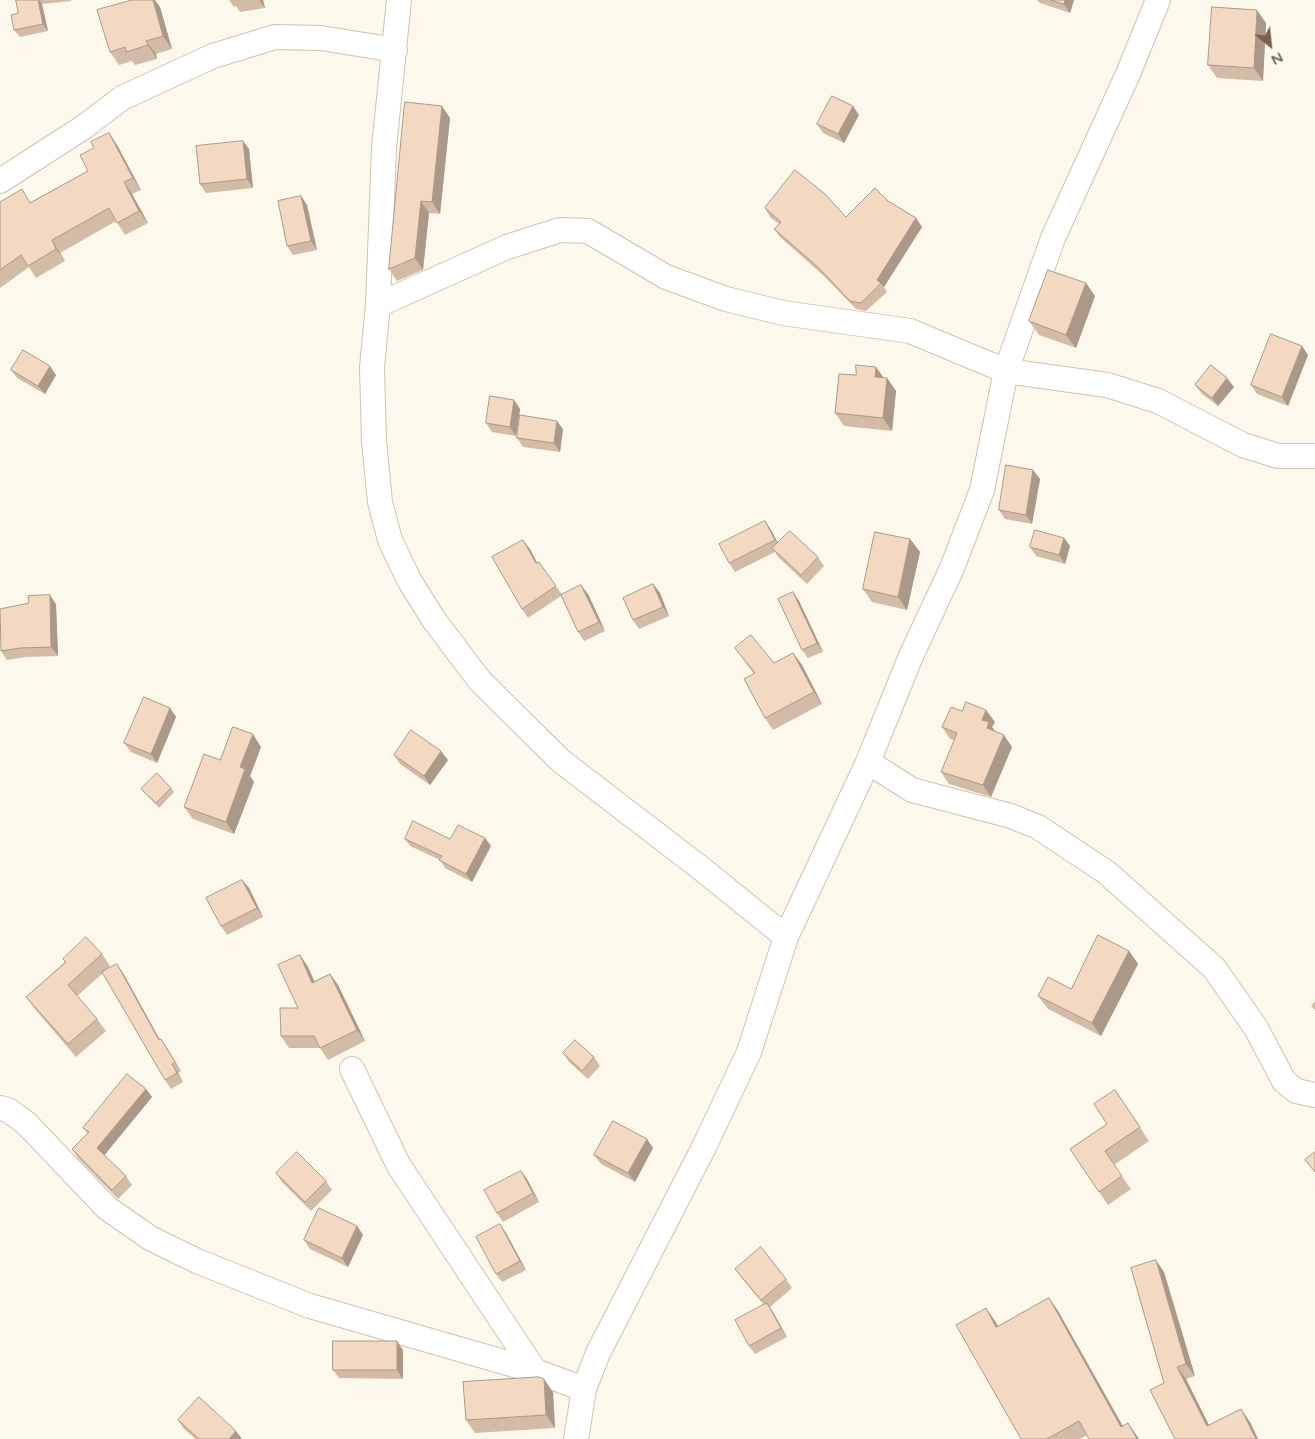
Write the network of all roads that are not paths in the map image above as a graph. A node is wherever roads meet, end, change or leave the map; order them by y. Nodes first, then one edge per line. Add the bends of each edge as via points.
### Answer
1 (399, 0) edge
2 (1158, 0) edge
3 (395, 50) junction
4 (0, 180) edge
5 (378, 304) junction
6 (1006, 371) junction
7 (1315, 456) edge
8 (868, 762) junction
9 (786, 937) junction
10 (352, 1069) dead end
11 (1315, 1094) edge
12 (0, 1108) edge
13 (535, 1371) junction
14 (584, 1389) junction
15 (576, 1439) edge

1 - 3 street
2 - 6 street via 1054,238
3 - 4 street via 321,38 275,37 213,56 122,98
3 - 5 street via 384,148
5 - 6 street via 507,247 560,230 588,231 666,277 726,300 783,313 910,331
5 - 9 street via 372,367 380,502 390,540 409,580 434,620 480,681 561,761
6 - 7 street via 1108,385 1158,401 1243,445 1278,456
6 - 8 street via 982,490
8 - 9 street
8 - 11 street via 912,790 1012,816 1038,827 1106,872 1214,968 1256,1028 1284,1081 1296,1091
9 - 14 street via 749,1052 598,1353
10 - 13 street via 399,1166
12 - 13 street via 26,1123 106,1208 150,1238 310,1306
13 - 14 street
14 - 15 street

